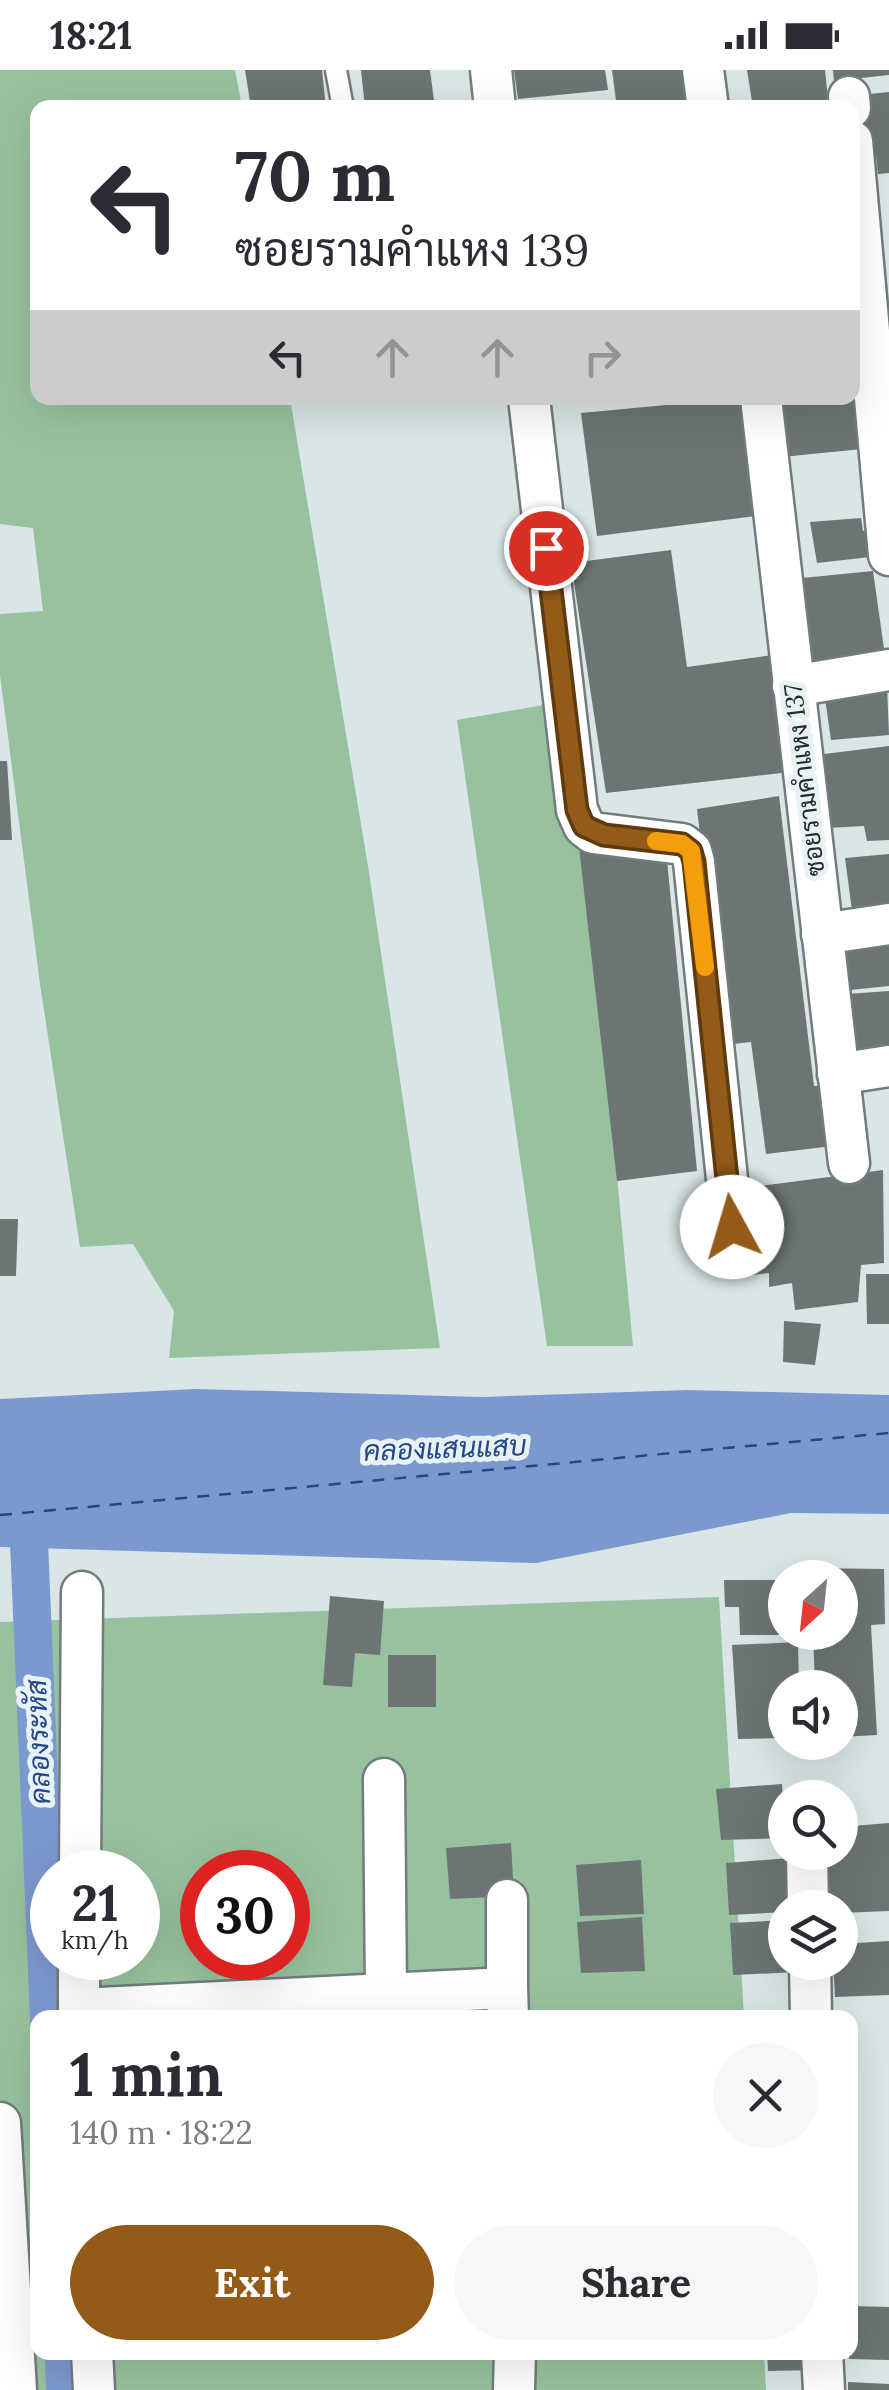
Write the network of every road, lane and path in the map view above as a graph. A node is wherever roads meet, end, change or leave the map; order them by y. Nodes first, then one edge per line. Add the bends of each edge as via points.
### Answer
1 (336, 70) edge
2 (491, 70) edge
3 (703, 70) edge
4 (726, 70) edge
5 (342, 100) edge
6 (495, 100) edge
7 (707, 100) edge
8 (729, 100) edge
9 (860, 231) edge
10 (530, 405) edge
11 (763, 405) edge
12 (889, 555) edge
13 (889, 670) edge
14 (793, 686) junction
15 (889, 924) edge
16 (822, 934) junction
17 (889, 1066) edge
18 (838, 1074) junction
19 (849, 1162) dead end
20 (732, 1227) dead end
21 (82, 1592) dead end
22 (384, 1779) dead end
23 (80, 1850) edge
24 (507, 1900) dead end
25 (79, 1980) edge
26 (810, 1980) edge
27 (386, 1994) junction
28 (507, 2003) edge
29 (79, 2010) edge
30 (140, 2010) edge
31 (811, 2010) edge
32 (0, 2123) edge
33 (92, 2360) edge
34 (515, 2360) edge
35 (822, 2360) edge
36 (16, 2390) edge
37 (94, 2390) edge
38 (514, 2390) edge
39 (824, 2390) edge

1 - 5 lane
2 - 6 street
3 - 7 street
4 - 8 street
9 - 12 street
10 - 20 street via 577,810 593,833 682,844 691,851
11 - 14 street, ซอยรามคำแหง 137
13 - 14 street
14 - 16 street, ซอยรามคำแหง 137
15 - 16 street
16 - 18 street, ซอยรามคำแหง 137
17 - 18 street
18 - 19 street, ซอยรามคำแหง 137
21 - 23 street
22 - 27 street
24 - 28 street
25 - 29 street
26 - 31 street
27 - 28 street
27 - 30 street
32 - 36 street
33 - 37 street
34 - 38 street
35 - 39 street

